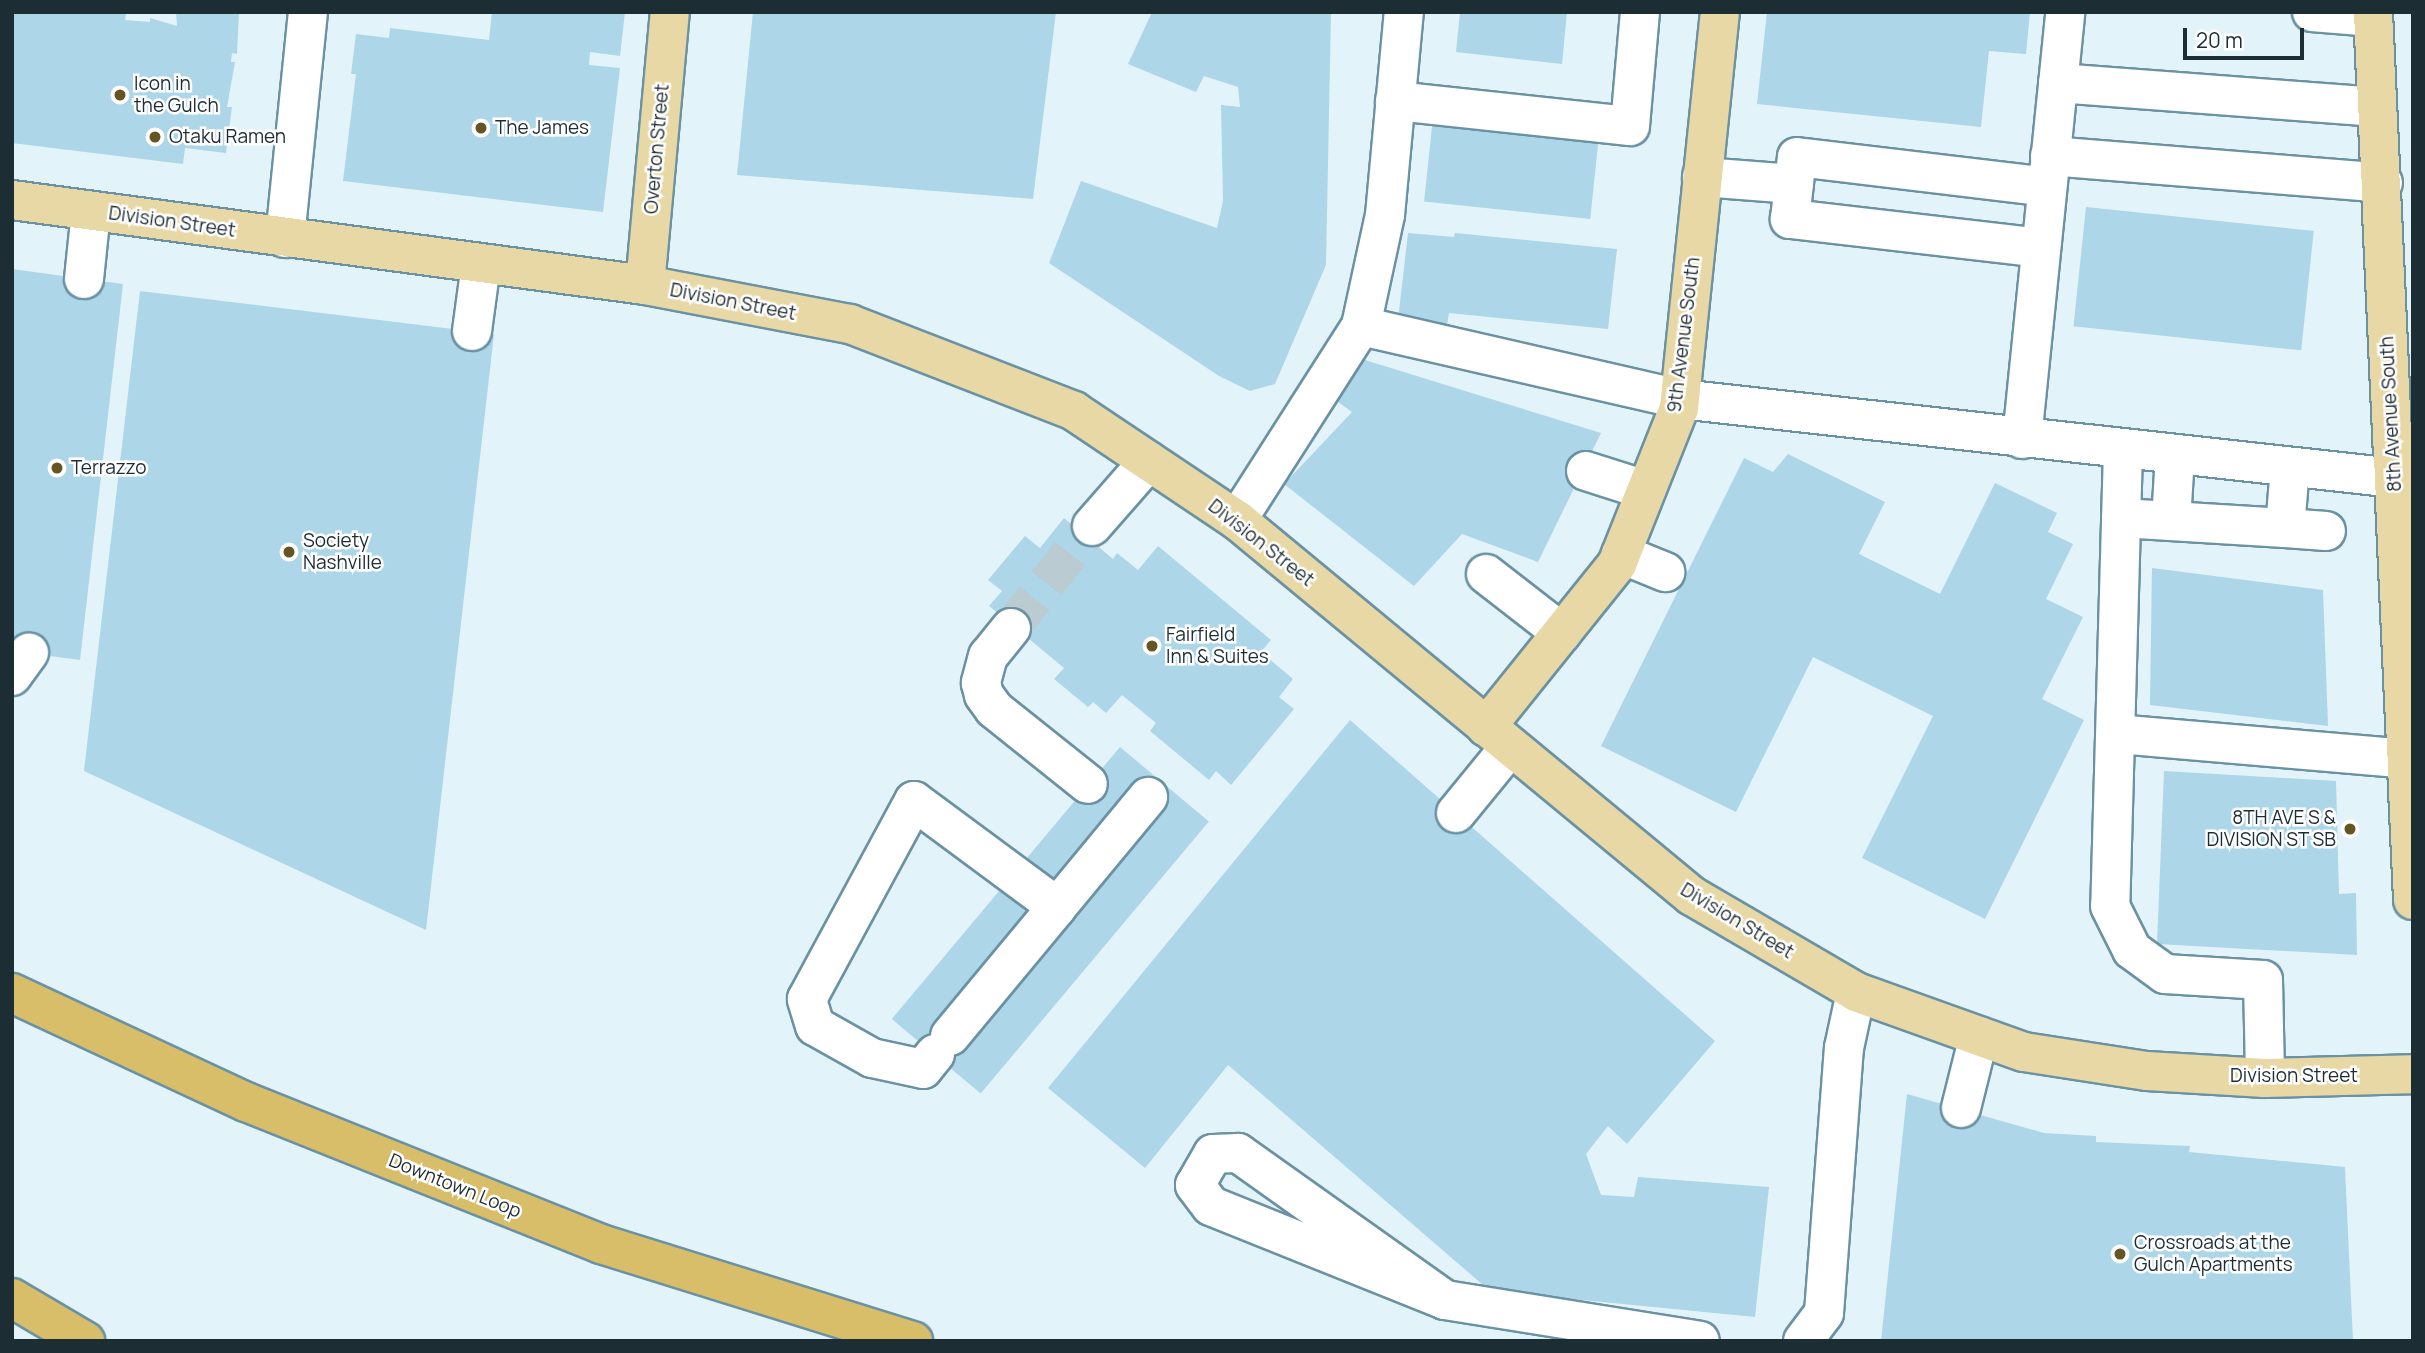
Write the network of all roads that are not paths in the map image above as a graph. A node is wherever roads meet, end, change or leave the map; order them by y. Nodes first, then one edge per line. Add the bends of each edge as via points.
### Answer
1 (308, 12) edge
2 (670, 12) edge
3 (1404, 12) edge
4 (1640, 12) edge
5 (1720, 12) edge
6 (2065, 12) edge
7 (2312, 12) edge
8 (2373, 15) edge
9 (2058, 83) junction
10 (1395, 101) junction
11 (2377, 107) junction
12 (2049, 172) junction
13 (1702, 177) junction
14 (2383, 183) junction
15 (1794, 184) junction
16 (12, 200) edge
17 (91, 211) junction
18 (285, 238) junction
19 (2041, 248) junction
20 (481, 264) junction
21 (84, 279) dead end
22 (645, 285) junction
23 (2400, 321) edge
24 (1361, 326) junction
25 (472, 331) dead end
26 (1680, 399) junction
27 (2022, 439) junction
28 (2123, 450) junction
29 (2175, 455) junction
30 (1149, 461) junction
31 (2290, 467) junction
32 (1586, 471) dead end
33 (2394, 478) junction
34 (1646, 490) junction
35 (2121, 518) junction
36 (1237, 520) junction
37 (2171, 521) junction
38 (1091, 526) tunnel mouth
39 (2285, 528) junction
40 (2326, 531) dead end
41 (1621, 554) junction
42 (1665, 572) dead end
43 (1486, 574) dead end
44 (2406, 604) edge
45 (1011, 628) tunnel mouth
46 (1562, 632) junction
47 (2117, 734) junction
48 (1498, 737) junction
49 (2406, 759) junction
50 (1088, 784) dead end
51 (1148, 797) dead end
52 (1456, 813) dead end
53 (2413, 900) edge
54 (1057, 907) junction
55 (1856, 992) junction
56 (12, 993) edge
57 (1979, 1036) junction
58 (2413, 1073) edge
59 (2265, 1078) junction
60 (1961, 1108) dead end
61 (12, 1298) edge
62 (1445, 1300) junction
63 (85, 1341) edge
64 (913, 1341) edge
65 (1700, 1341) edge
66 (1803, 1341) edge

1 - 18 street
2 - 22 main road, Overton Street
3 - 10 street
4 - 10 street via 1630,126
5 - 13 main road, 9th Avenue South
6 - 9 street
7 - 8 street
8 - 11 main road, 8th Avenue South
9 - 11 street
9 - 12 street
10 - 24 street via 1385,215
11 - 14 main road, 8th Avenue South
12 - 14 street
12 - 15 street via 1797,157
12 - 19 street
13 - 15 street
13 - 26 main road, 9th Avenue South
14 - 23 main road, 8th Avenue South
15 - 19 street via 1790,219
16 - 17 main road, Division Street
17 - 18 main road, Division Street
17 - 21 street
18 - 20 main road, Division Street
19 - 27 street
20 - 22 main road, Division Street
20 - 25 street
22 - 30 main road, Division Street via 849,324 1074,411
23 - 33 main road, 8th Avenue South
24 - 26 street
24 - 36 street
26 - 27 street
26 - 34 main road, 9th Avenue South
27 - 28 street
28 - 29 street
28 - 35 street
29 - 31 street
29 - 37 street
30 - 36 main road, Division Street
30 - 38 street
31 - 33 street
31 - 39 street
32 - 34 street
33 - 44 main road, 8th Avenue South
34 - 41 main road, 9th Avenue South
35 - 37 street
35 - 47 street
36 - 48 main road, Division Street
37 - 39 street
39 - 40 street
41 - 42 street
41 - 46 main road, 9th Avenue South
43 - 46 street
44 - 49 main road, 8th Avenue South
45 - 50 street via 988,656 981,683 984,695 994,709
46 - 48 main road, 9th Avenue South
47 - 49 street
47 - 59 street via 2110,906 2132,950 2165,974 2263,980
48 - 52 street
48 - 55 main road, Division Street via 1692,896
49 - 53 main road, 8th Avenue South
51 - 54 street
54 - 54 street via 914,801 807,999 816,1026 872,1058 923,1069
55 - 57 main road, Division Street
55 - 66 street via 1844,1048 1824,1313
56 - 64 highway, Downtown Loop via 246,1102 601,1244
57 - 59 main road, Division Street via 2024,1052 2147,1071
57 - 60 street
58 - 59 main road, Division Street
61 - 63 highway
62 - 62 street via 1238,1153 1213,1154 1195,1185 1211,1206
62 - 65 street

